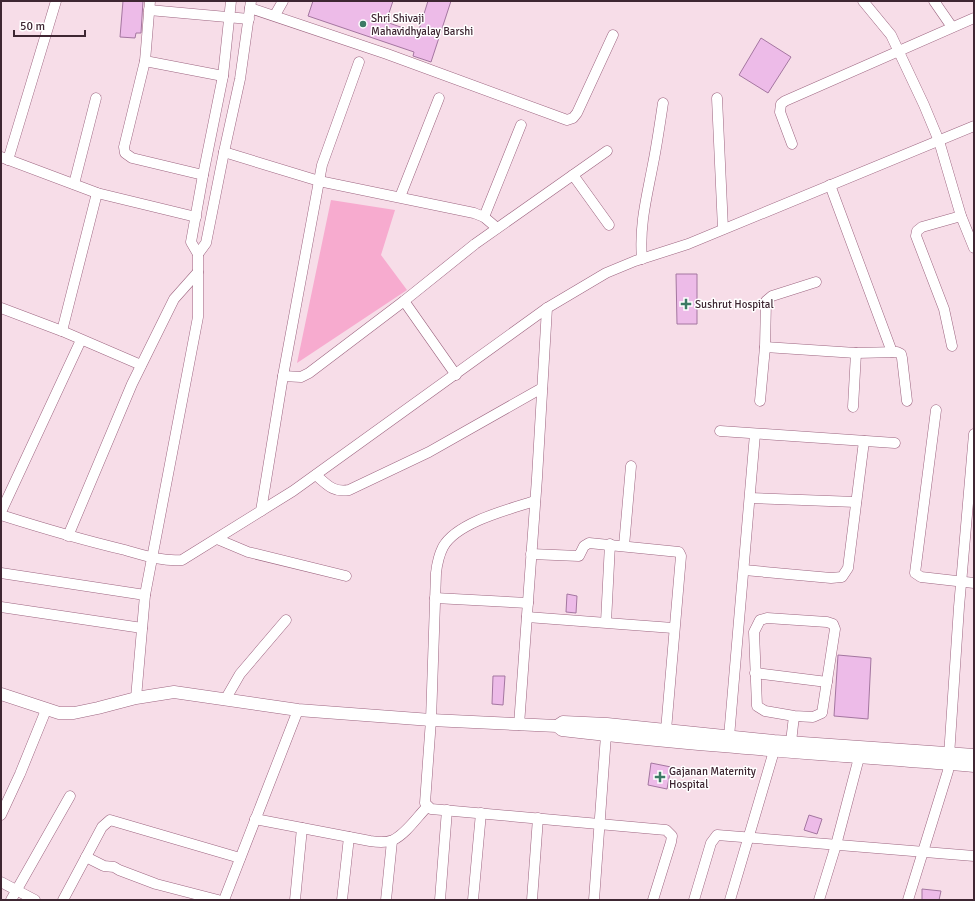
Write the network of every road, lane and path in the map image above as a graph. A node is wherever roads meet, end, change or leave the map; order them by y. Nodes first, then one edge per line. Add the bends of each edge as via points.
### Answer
1 (56, 1) edge
2 (231, 1) edge
3 (283, 1) edge
4 (863, 1) edge
5 (934, 1) edge
6 (251, 4) edge
7 (149, 6) edge
8 (275, 15) junction
9 (230, 17) junction
10 (974, 18) edge
11 (249, 19) junction
12 (952, 27) junction
13 (613, 36) dead end
14 (897, 51) junction
15 (145, 61) junction
16 (360, 62) dead end
17 (224, 76) junction
18 (96, 98) dead end
19 (439, 98) dead end
20 (717, 98) dead end
21 (663, 103) dead end
22 (521, 125) dead end
23 (974, 126) edge
24 (939, 141) junction
25 (792, 144) dead end
26 (607, 151) dead end
27 (224, 152) junction
28 (4, 158) edge
29 (203, 175) junction
30 (573, 175) junction
31 (319, 180) junction
32 (74, 184) junction
33 (830, 185) junction
34 (97, 192) junction
35 (400, 197) junction
36 (196, 216) junction
37 (961, 216) junction
38 (484, 217) junction
39 (609, 224) dead end
40 (497, 228) junction
41 (723, 229) junction
42 (974, 248) edge
43 (198, 254) junction
44 (642, 259) junction
45 (198, 272) junction
46 (816, 282) dead end
47 (404, 301) junction
48 (1, 308) edge
49 (547, 308) junction
50 (62, 331) junction
51 (81, 340) junction
52 (952, 346) dead end
53 (765, 347) junction
54 (892, 352) junction
55 (856, 353) junction
56 (141, 365) junction
57 (456, 375) junction
58 (283, 376) junction
59 (542, 388) junction
60 (760, 400) dead end
61 (907, 401) dead end
62 (853, 406) dead end
63 (936, 410) dead end
64 (720, 431) dead end
65 (755, 434) junction
66 (974, 434) edge
67 (864, 441) junction
68 (895, 443) dead end
69 (632, 466) dead end
70 (316, 475) junction
71 (750, 498) junction
72 (535, 502) junction
73 (856, 502) junction
74 (261, 511) junction
75 (1, 512) edge
76 (1, 515) edge
77 (970, 525) edge
78 (68, 536) junction
79 (216, 539) junction
80 (610, 544) junction
81 (624, 546) junction
82 (532, 554) junction
83 (152, 557) junction
84 (744, 570) junction
85 (1, 573) edge
86 (346, 576) dead end
87 (961, 582) junction
88 (974, 583) edge
89 (145, 595) junction
90 (435, 598) junction
91 (528, 603) junction
92 (1, 607) edge
93 (527, 617) junction
94 (286, 620) dead end
95 (606, 622) junction
96 (142, 628) junction
97 (673, 628) junction
98 (755, 673) junction
99 (827, 682) junction
100 (1, 694) edge
101 (136, 698) junction
102 (225, 700) junction
103 (46, 710) junction
104 (298, 710) junction
105 (794, 716) junction
106 (431, 720) junction
107 (519, 725) junction
108 (557, 726) junction
109 (666, 730) junction
110 (606, 735) junction
111 (729, 737) junction
112 (791, 742) junction
113 (774, 751) junction
114 (860, 751) junction
115 (974, 755) edge
116 (950, 758) junction
117 (974, 766) edge
118 (70, 796) dead end
119 (427, 807) junction
120 (447, 810) junction
121 (481, 813) junction
122 (1, 816) edge
123 (538, 818) junction
124 (255, 819) junction
125 (600, 824) junction
126 (302, 828) junction
127 (349, 837) junction
128 (748, 838) junction
129 (392, 841) junction
130 (836, 846) junction
131 (923, 852) junction
132 (974, 856) edge
133 (86, 857) junction
134 (240, 858) junction
135 (1, 882) edge
136 (16, 890) junction
137 (11, 900) edge
138 (35, 900) edge
139 (63, 900) edge
140 (218, 900) edge
141 (224, 900) edge
142 (295, 900) edge
143 (342, 900) edge
144 (386, 900) edge
145 (440, 900) edge
146 (473, 900) edge
147 (532, 900) edge
148 (594, 900) edge
149 (653, 900) edge
150 (694, 900) edge
151 (730, 900) edge
152 (819, 900) edge
153 (908, 900) edge

1 - 28 street
2 - 9 street
3 - 8 street
4 - 14 street via 884,25
5 - 12 street
6 - 8 street
6 - 11 street
7 - 9 street
7 - 15 street
8 - 13 street via 567,120 577,113
9 - 11 street
9 - 17 street
10 - 12 street
11 - 27 street via 240,79
12 - 14 street
14 - 24 street
14 - 25 street via 785,101 779,108
15 - 17 street
15 - 29 street via 124,147 125,153 132,158
16 - 31 street via 322,165
17 - 29 street
18 - 32 street
19 - 35 street
20 - 41 street
21 - 44 street via 642,214
22 - 38 street
23 - 24 street
24 - 33 street
24 - 37 street
26 - 30 street
27 - 31 street
27 - 43 street via 206,243
28 - 32 street
29 - 36 street
30 - 39 street
30 - 40 street
31 - 35 street
31 - 58 street
32 - 34 street
33 - 41 street
33 - 54 street
34 - 36 street
34 - 50 street
35 - 38 street via 474,212
36 - 43 street via 192,242
37 - 42 street
37 - 52 street via 922,228 917,231 916,236 944,309
38 - 40 street
40 - 47 street
41 - 44 street
43 - 45 street
44 - 49 street via 606,274
45 - 56 street via 174,299
45 - 83 street via 198,318
46 - 53 street via 768,298 765,307
47 - 57 street
47 - 58 street via 309,373 301,376
48 - 50 street
49 - 57 street
49 - 59 street
50 - 51 street
51 - 56 street
51 - 75 street
53 - 55 street
53 - 60 street
54 - 55 street
54 - 61 street via 901,354
55 - 62 street
56 - 78 street
57 - 70 street
58 - 74 street
59 - 70 street via 429,452 350,490 334,490
59 - 72 street
63 - 87 street via 914,569 917,576
64 - 65 street
65 - 67 street
65 - 71 street
66 - 77 street
67 - 68 street
67 - 73 street
69 - 81 street
70 - 74 street
71 - 73 street
71 - 84 street
72 - 82 street
72 - 90 street via 498,513 452,536 443,546 438,559
73 - 84 street via 848,568 842,577
74 - 79 street
76 - 78 street
77 - 87 street
78 - 83 street
79 - 83 street via 182,560
79 - 86 street via 248,552
80 - 81 street
80 - 82 street via 586,543 579,556
80 - 95 street
81 - 97 street via 679,552 681,556
82 - 91 street
83 - 89 street
84 - 111 street
85 - 89 street
87 - 88 street
87 - 116 street
89 - 96 street
90 - 91 street
90 - 106 street
91 - 93 street
92 - 96 street
93 - 95 street
93 - 107 street
94 - 102 street via 240,674
95 - 97 street
96 - 101 street
97 - 109 street
98 - 99 street
98 - 99 street via 754,632 760,620 767,618 827,622 833,624 835,629
98 - 105 street via 757,706 765,711
99 - 105 street via 822,712 813,717
100 - 103 main road
101 - 102 main road via 174,692
101 - 103 main road via 74,712 59,713
102 - 104 main road
103 - 122 street
104 - 106 main road
104 - 124 street
105 - 112 street
106 - 107 main road
106 - 119 street via 424,796
107 - 108 main road
108 - 109 main road via 563,722
108 - 110 main road via 562,730
109 - 111 main road
110 - 113 main road
110 - 125 street
111 - 112 main road
112 - 114 main road
113 - 114 main road
113 - 128 street
114 - 116 main road
114 - 130 street
115 - 116 main road
116 - 117 main road
116 - 131 street
118 - 136 street
119 - 120 street
119 - 129 street via 403,834
120 - 121 street
120 - 145 street
121 - 123 street
121 - 146 street
123 - 125 street
123 - 147 street
124 - 126 street
124 - 134 street
125 - 148 street
125 - 149 street via 670,832 671,842
126 - 127 street
126 - 142 street
127 - 129 street via 370,841
127 - 143 street
128 - 130 street
128 - 150 street via 722,835 713,838
128 - 151 street
129 - 144 street
130 - 131 street
130 - 152 street
131 - 132 street
131 - 153 street
133 - 134 street via 102,827 110,820
133 - 139 street
133 - 140 street via 156,884
134 - 141 street
135 - 136 street
136 - 137 street
136 - 138 street

